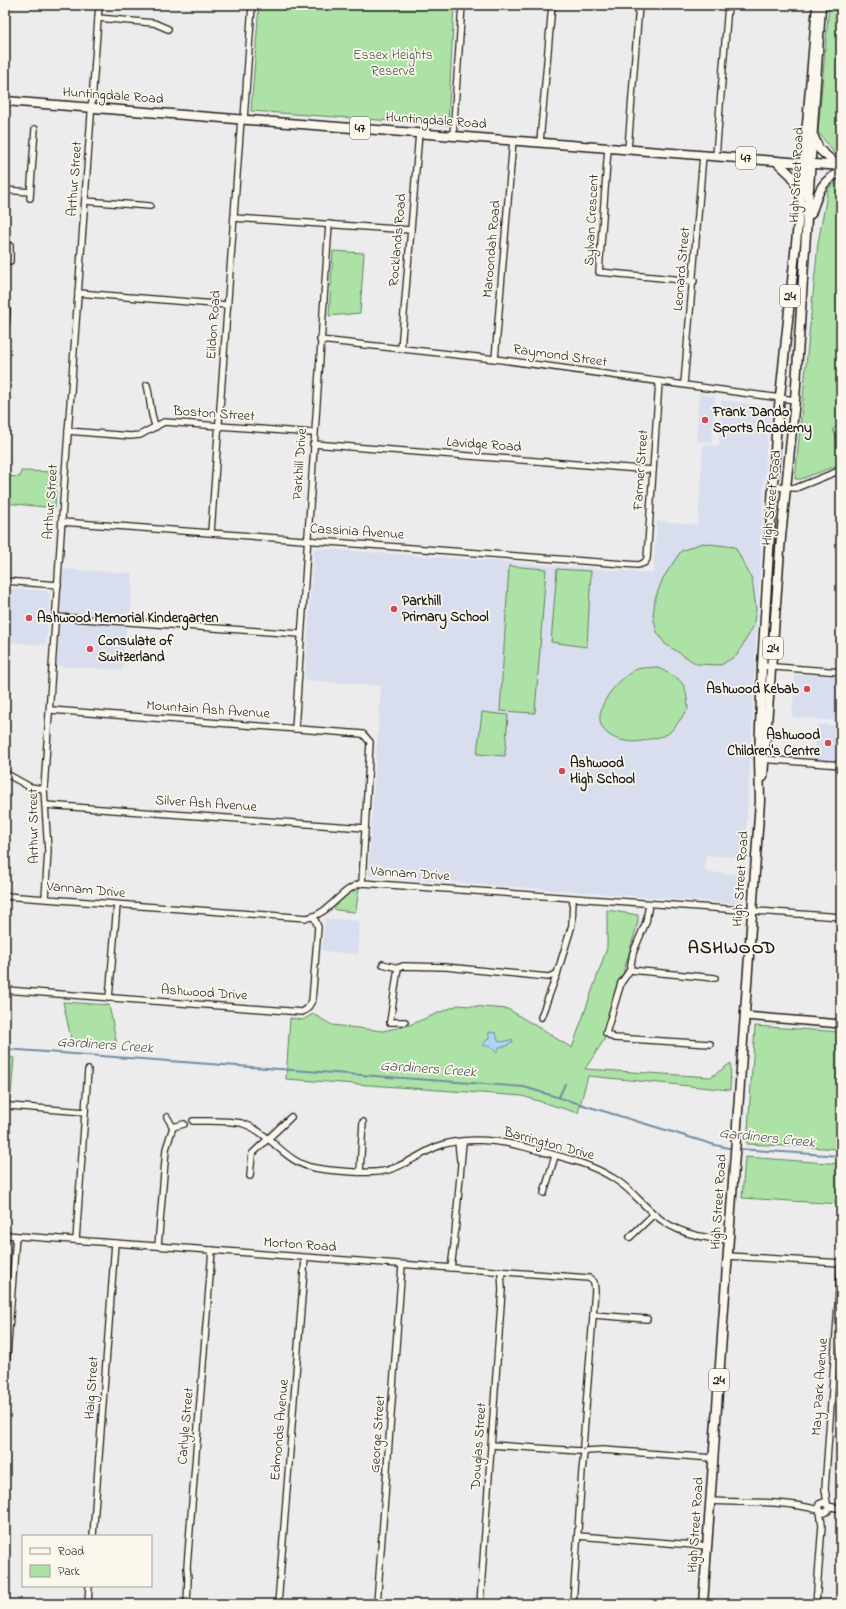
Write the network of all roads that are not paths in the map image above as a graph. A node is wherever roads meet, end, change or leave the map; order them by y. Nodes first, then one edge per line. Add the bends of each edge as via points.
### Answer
1 (99, 5) edge
2 (252, 5) edge
3 (462, 5) edge
4 (552, 5) edge
5 (640, 5) edge
6 (728, 5) edge
7 (817, 5) edge
8 (821, 5) edge
9 (98, 18) junction
10 (168, 28) dead end
11 (5, 101) edge
12 (92, 108) junction
13 (242, 119) junction
14 (35, 129) dead end
15 (419, 133) junction
16 (812, 135) junction
17 (453, 136) junction
18 (513, 140) junction
19 (540, 142) junction
20 (608, 148) junction
21 (628, 149) junction
22 (703, 155) junction
23 (716, 156) junction
24 (776, 161) junction
25 (807, 163) junction
26 (840, 168) edge
27 (5, 190) edge
28 (801, 195) junction
29 (85, 201) junction
30 (150, 206) dead end
31 (234, 218) junction
32 (808, 223) junction
33 (329, 224) junction
34 (411, 230) junction
35 (10, 246) dead end
36 (7, 253) edge
37 (10, 261) dead end
38 (694, 281) junction
39 (78, 293) junction
40 (227, 305) junction
41 (7, 310) dead end
42 (6, 321) edge
43 (320, 340) junction
44 (401, 349) junction
45 (496, 359) junction
46 (660, 382) junction
47 (684, 384) junction
48 (147, 385) dead end
49 (779, 398) junction
50 (795, 400) junction
51 (218, 426) junction
52 (156, 427) junction
53 (68, 431) junction
54 (314, 433) junction
55 (313, 444) junction
56 (653, 470) junction
57 (841, 470) edge
58 (772, 487) junction
59 (786, 488) junction
60 (62, 522) junction
61 (211, 532) junction
62 (307, 540) junction
63 (647, 559) joint
64 (5, 581) edge
65 (58, 585) junction
66 (56, 616) junction
67 (300, 634) junction
68 (762, 666) junction
69 (772, 667) junction
70 (841, 672) edge
71 (50, 710) junction
72 (295, 729) junction
73 (762, 759) junction
74 (841, 765) edge
75 (5, 773) edge
76 (44, 789) junction
77 (45, 805) junction
78 (365, 828) junction
79 (362, 883) junction
80 (5, 896) edge
81 (45, 898) junction
82 (573, 899) junction
83 (649, 904) junction
84 (117, 905) junction
85 (752, 911) junction
86 (314, 917) junction
87 (841, 917) edge
88 (384, 964) dead end
89 (398, 968) junction
90 (630, 970) junction
91 (557, 974) junction
92 (715, 978) dead end
93 (5, 990) edge
94 (109, 998) junction
95 (745, 1016) junction
96 (541, 1017) dead end
97 (405, 1022) dead end
98 (841, 1024) edge
99 (710, 1044) dead end
100 (88, 1070) dead end
101 (10, 1106) dead end
102 (85, 1112) junction
103 (167, 1117) dead end
104 (291, 1117) dead end
105 (193, 1122) dead end
106 (363, 1122) dead end
107 (184, 1124) dead end
108 (173, 1127) junction
109 (266, 1139) junction
110 (460, 1142) junction
111 (555, 1156) junction
112 (360, 1171) junction
113 (250, 1176) dead end
114 (544, 1193) dead end
115 (654, 1214) junction
116 (5, 1235) edge
117 (16, 1236) junction
118 (630, 1237) dead end
119 (76, 1240) junction
120 (729, 1240) junction
121 (116, 1243) junction
122 (158, 1246) junction
123 (212, 1250) junction
124 (728, 1256) junction
125 (305, 1258) junction
126 (841, 1263) edge
127 (402, 1265) junction
128 (453, 1268) junction
129 (503, 1271) junction
130 (593, 1315) junction
131 (647, 1319) dead end
132 (5, 1383) edge
133 (491, 1445) junction
134 (583, 1450) junction
135 (713, 1458) junction
136 (710, 1499) junction
137 (823, 1508) junction
138 (841, 1509) edge
139 (93, 1535) edge
140 (578, 1536) junction
141 (707, 1546) junction
142 (89, 1587) edge
143 (88, 1604) edge
144 (186, 1604) edge
145 (278, 1604) edge
146 (377, 1604) edge
147 (480, 1604) edge
148 (573, 1604) edge
149 (703, 1604) edge
150 (816, 1604) edge

1 - 9 street, Arthur Street
2 - 13 street, Eildon Road
3 - 17 street
4 - 19 street
5 - 21 street
6 - 23 street
7 - 25 main road, High Street Road / 24
8 - 16 main road, High Street Road / 24
9 - 10 street via 154,23
9 - 12 street, Arthur Street
11 - 12 main road, Huntingdale Road / 47
12 - 13 main road, Huntingdale Road / 47
12 - 29 street, Arthur Street
13 - 15 main road, Huntingdale Road / 47
13 - 31 street, Eildon Road
14 - 27 street via 30,195
15 - 17 main road, Huntingdale Road / 47
15 - 34 street, Rocklands Road
16 - 25 main road, High Street Road / 24
16 - 26 main road via 819,149
17 - 18 main road, Huntingdale Road / 47
18 - 19 main road, Huntingdale Road / 47
18 - 45 street, Maroondah Road
19 - 20 main road, Huntingdale Road / 47
20 - 21 main road, Huntingdale Road / 47
20 - 38 street, Sylvan Crescent via 599,272
21 - 22 main road, Huntingdale Road / 47
22 - 23 main road, Huntingdale Road / 47
22 - 38 street, Leonard Street
23 - 24 main road, Huntingdale Road / 47
24 - 25 main road, Huntingdale Road / 47
24 - 28 main road via 792,176
25 - 26 main road, Huntingdale Road / 47
25 - 28 main road, High Street Road / 24
25 - 32 main road, High Street Road / 24
26 - 32 main road via 824,183
28 - 49 main road, High Street Road / 24
29 - 30 street
29 - 39 street, Arthur Street
31 - 33 street
31 - 40 street, Eildon Road
32 - 50 main road, High Street Road / 24
33 - 34 street
33 - 43 street, Parkhill Drive
34 - 44 street, Rocklands Road
35 - 36 street
36 - 37 street
38 - 47 street, Leonard Street
39 - 40 street
39 - 53 street, Arthur Street
40 - 51 street, Eildon Road
41 - 42 street
43 - 44 street, Raymond Street
43 - 54 street, Parkhill Drive
44 - 45 street, Raymond Street
45 - 46 street, Raymond Street
46 - 47 street, Raymond Street
46 - 56 street, Farmer Street
47 - 49 street, Raymond Street
48 - 52 street via 150,395 150,416
49 - 50 street, Raymond Street
49 - 58 main road, High Street Road / 24
50 - 59 main road, High Street Road / 24
51 - 52 street, Boston Street via 164,422
51 - 54 street, Boston Street
51 - 61 street, Eildon Road
52 - 53 street, Boston Street via 140,435 130,436
53 - 60 street, Arthur Street
54 - 55 street, Parkhill Drive
55 - 56 street, Lavidge Road
55 - 62 street, Parkhill Drive
56 - 63 street, Farmer Street
57 - 59 street via 796,488
58 - 59 street
58 - 68 main road, High Street Road / 24
59 - 69 main road, High Street Road / 24
60 - 61 street, Cassinia Avenue
60 - 65 street, Arthur Street
61 - 62 street, Cassinia Avenue
62 - 63 street, Cassinia Avenue via 638,565 644,564
62 - 67 street, Parkhill Drive
64 - 65 street
65 - 66 street, Arthur Street
66 - 67 street
66 - 71 street, Arthur Street
67 - 72 street, Parkhill Drive
68 - 69 street
68 - 73 main road, High Street Road / 24
69 - 70 street
69 - 73 main road, High Street Road / 24
71 - 72 street, Mountain Ash Avenue
71 - 76 street, Arthur Street
72 - 78 street, Mountain Ash Avenue via 363,734 370,742
73 - 74 street
73 - 85 main road, High Street Road / 24
75 - 76 street via 30,787
76 - 77 street, Arthur Street
77 - 78 street, Silver Ash Avenue
77 - 81 street, Arthur Street via 48,851
78 - 79 street
79 - 82 street, Vannam Drive
79 - 86 street, Vannam Drive via 352,887
80 - 81 street, Vannam Drive
81 - 84 street, Vannam Drive
82 - 83 street, Vannam Drive
82 - 91 street via 572,925
83 - 85 street, Vannam Drive
83 - 90 street via 646,922
84 - 86 street, Vannam Drive
84 - 94 street
85 - 87 street, Vannam Drive
85 - 95 main road, High Street Road / 24
86 - 94 street, Ashwood Drive via 318,927 312,1001 308,1009 302,1012
88 - 89 street
89 - 91 street via 446,967 548,977
89 - 97 street via 390,1022
90 - 92 street
90 - 99 street via 621,983 606,1033 614,1038
91 - 96 street
93 - 94 street, Ashwood Drive
95 - 98 street
95 - 120 main road, High Street Road / 24
100 - 102 street
101 - 102 street
102 - 119 street
103 - 108 street
104 - 109 street
105 - 109 street, Barrington Drive via 240,1123
106 - 112 street
107 - 108 street
108 - 122 street via 166,1149
109 - 112 street, Barrington Drive via 291,1159 314,1168
109 - 113 street via 252,1154
110 - 111 street, Barrington Drive via 502,1142
110 - 112 street, Barrington Drive via 437,1147 398,1167 383,1171
110 - 128 street
111 - 114 street
111 - 115 street, Barrington Drive via 607,1174 626,1187
115 - 118 street
115 - 120 street, Barrington Drive via 689,1234
116 - 117 street, Morton Road
117 - 119 street, Morton Road
117 - 132 street
119 - 121 street, Morton Road
120 - 124 main road, High Street Road / 24
121 - 122 street, Morton Road
121 - 139 street, Haig Street
122 - 123 street, Morton Road
123 - 125 street, Morton Road
123 - 144 street, Carlyle Street
124 - 126 street
124 - 135 main road, High Street Road / 24
125 - 127 street, Morton Road
125 - 145 street, Edmonds Avenue
126 - 137 street, May Park Avenue
127 - 128 street, Morton Road
127 - 146 street, George Street
128 - 129 street, Morton Road
129 - 130 street, Morton Road via 584,1277 592,1280 595,1290
129 - 133 street, Douglas Street
130 - 131 street
130 - 134 street
133 - 134 street
133 - 147 street, Douglas Street
134 - 135 street
134 - 140 street
135 - 136 main road, High Street Road / 24
136 - 137 street
136 - 141 main road, High Street Road / 24
137 - 138 street
137 - 150 street, May Park Avenue
140 - 141 street
140 - 148 street
141 - 149 main road, High Street Road / 24
142 - 143 street

